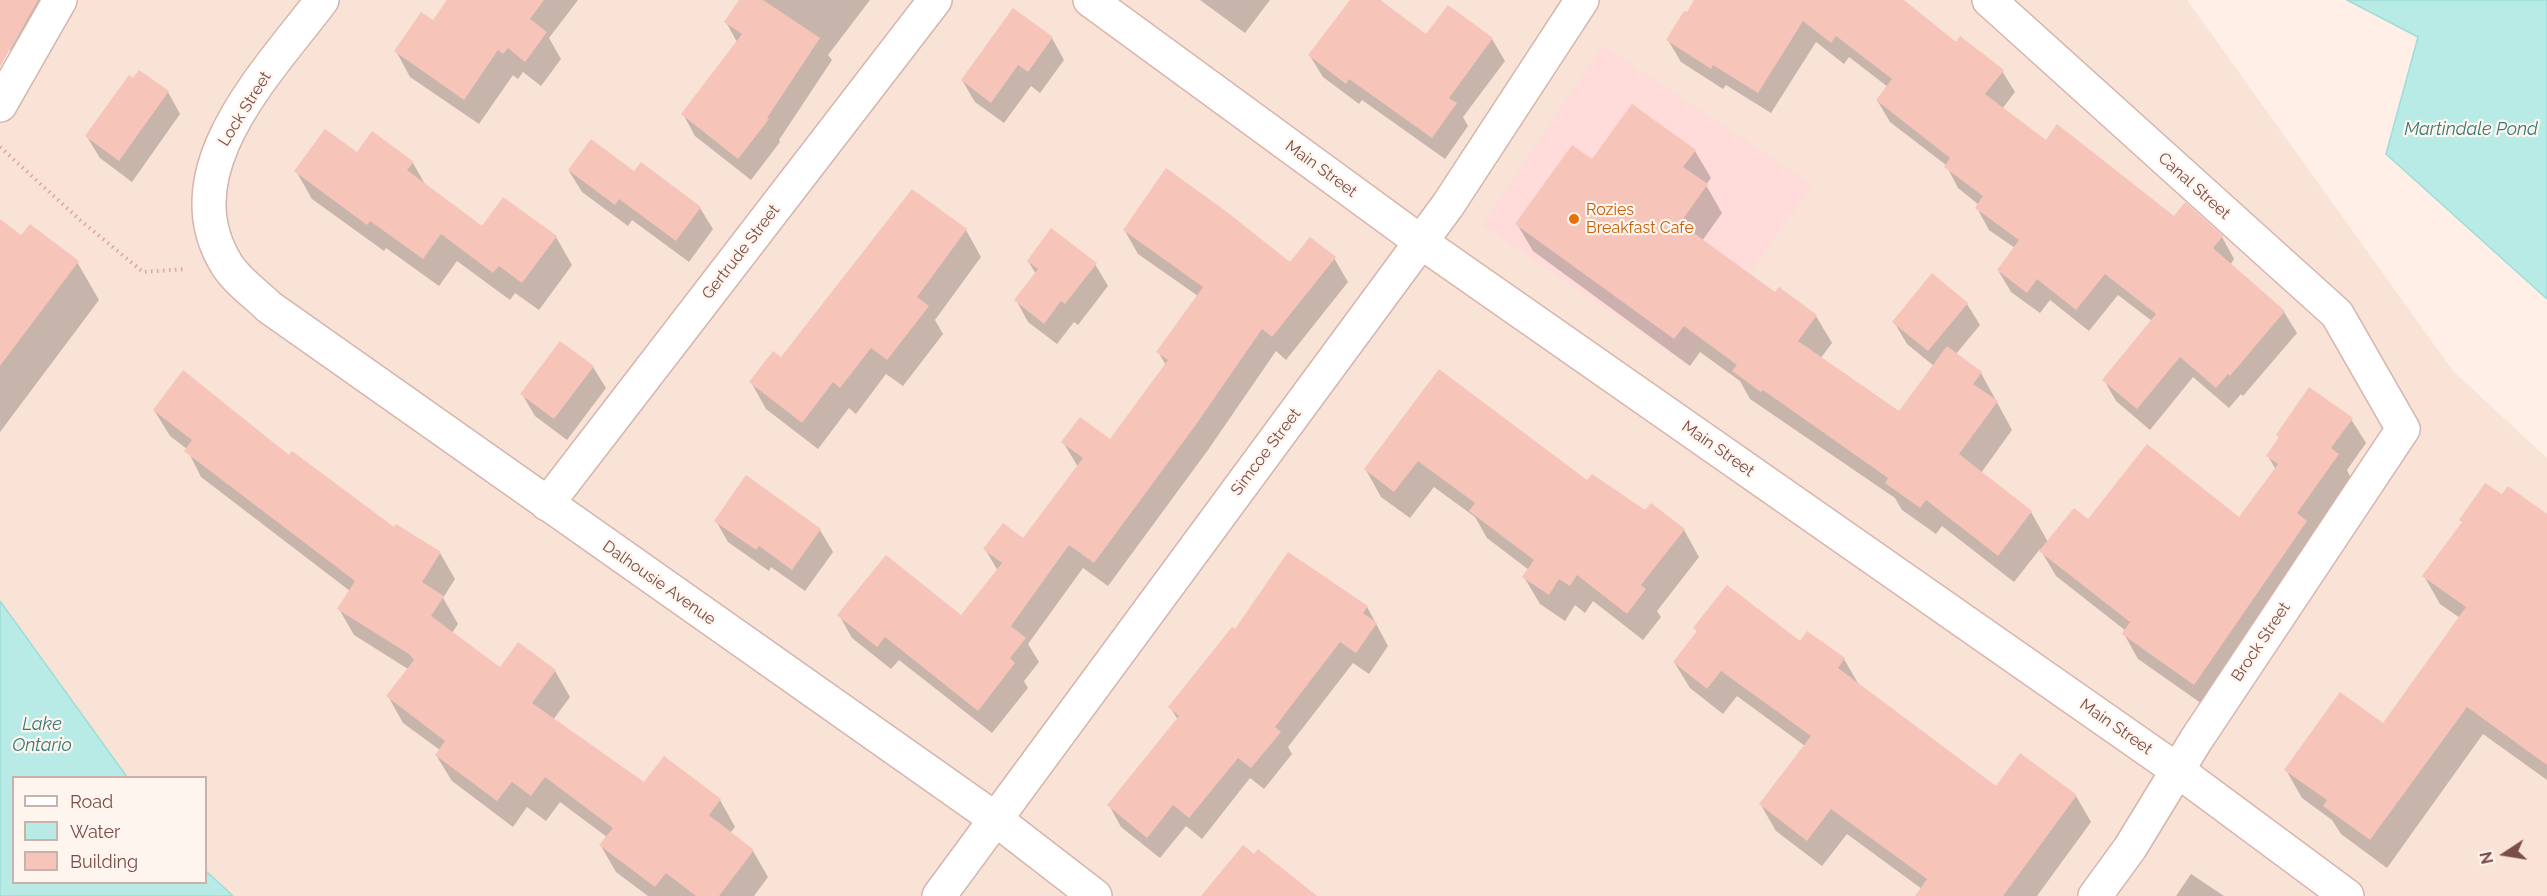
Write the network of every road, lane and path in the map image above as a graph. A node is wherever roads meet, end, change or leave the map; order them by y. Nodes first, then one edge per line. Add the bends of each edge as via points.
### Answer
1 (60, 0) edge
2 (322, 0) edge
3 (934, 0) edge
4 (1090, 0) edge
5 (1582, 0) edge
6 (1989, 0) edge
7 (0, 105) edge
8 (0, 147) edge
9 (1421, 242) junction
10 (227, 266) joint
11 (143, 272) dead end
12 (2379, 388) joint
13 (547, 504) junction
14 (2177, 770) junction
15 (994, 818) junction
16 (939, 896) edge
17 (1095, 896) edge
18 (2096, 896) edge
19 (2347, 896) edge

1 - 7 street
2 - 10 street, Lock Street via 248,99 215,156 207,194 211,230
3 - 13 street, Gertrude Street
4 - 9 street, Main Street
5 - 9 street, Simcoe Street
6 - 12 street, Canal Street via 2337,314
8 - 11 path
9 - 14 street, Main Street
9 - 15 street, Simcoe Street
10 - 13 street, Dalhousie Avenue via 269,308
12 - 14 street, Brock Street via 2403,429
13 - 15 street, Dalhousie Avenue
14 - 18 street, Brock Street
14 - 19 street, Main Street
15 - 16 street, Simcoe Street
15 - 17 street, Dalhousie Avenue

